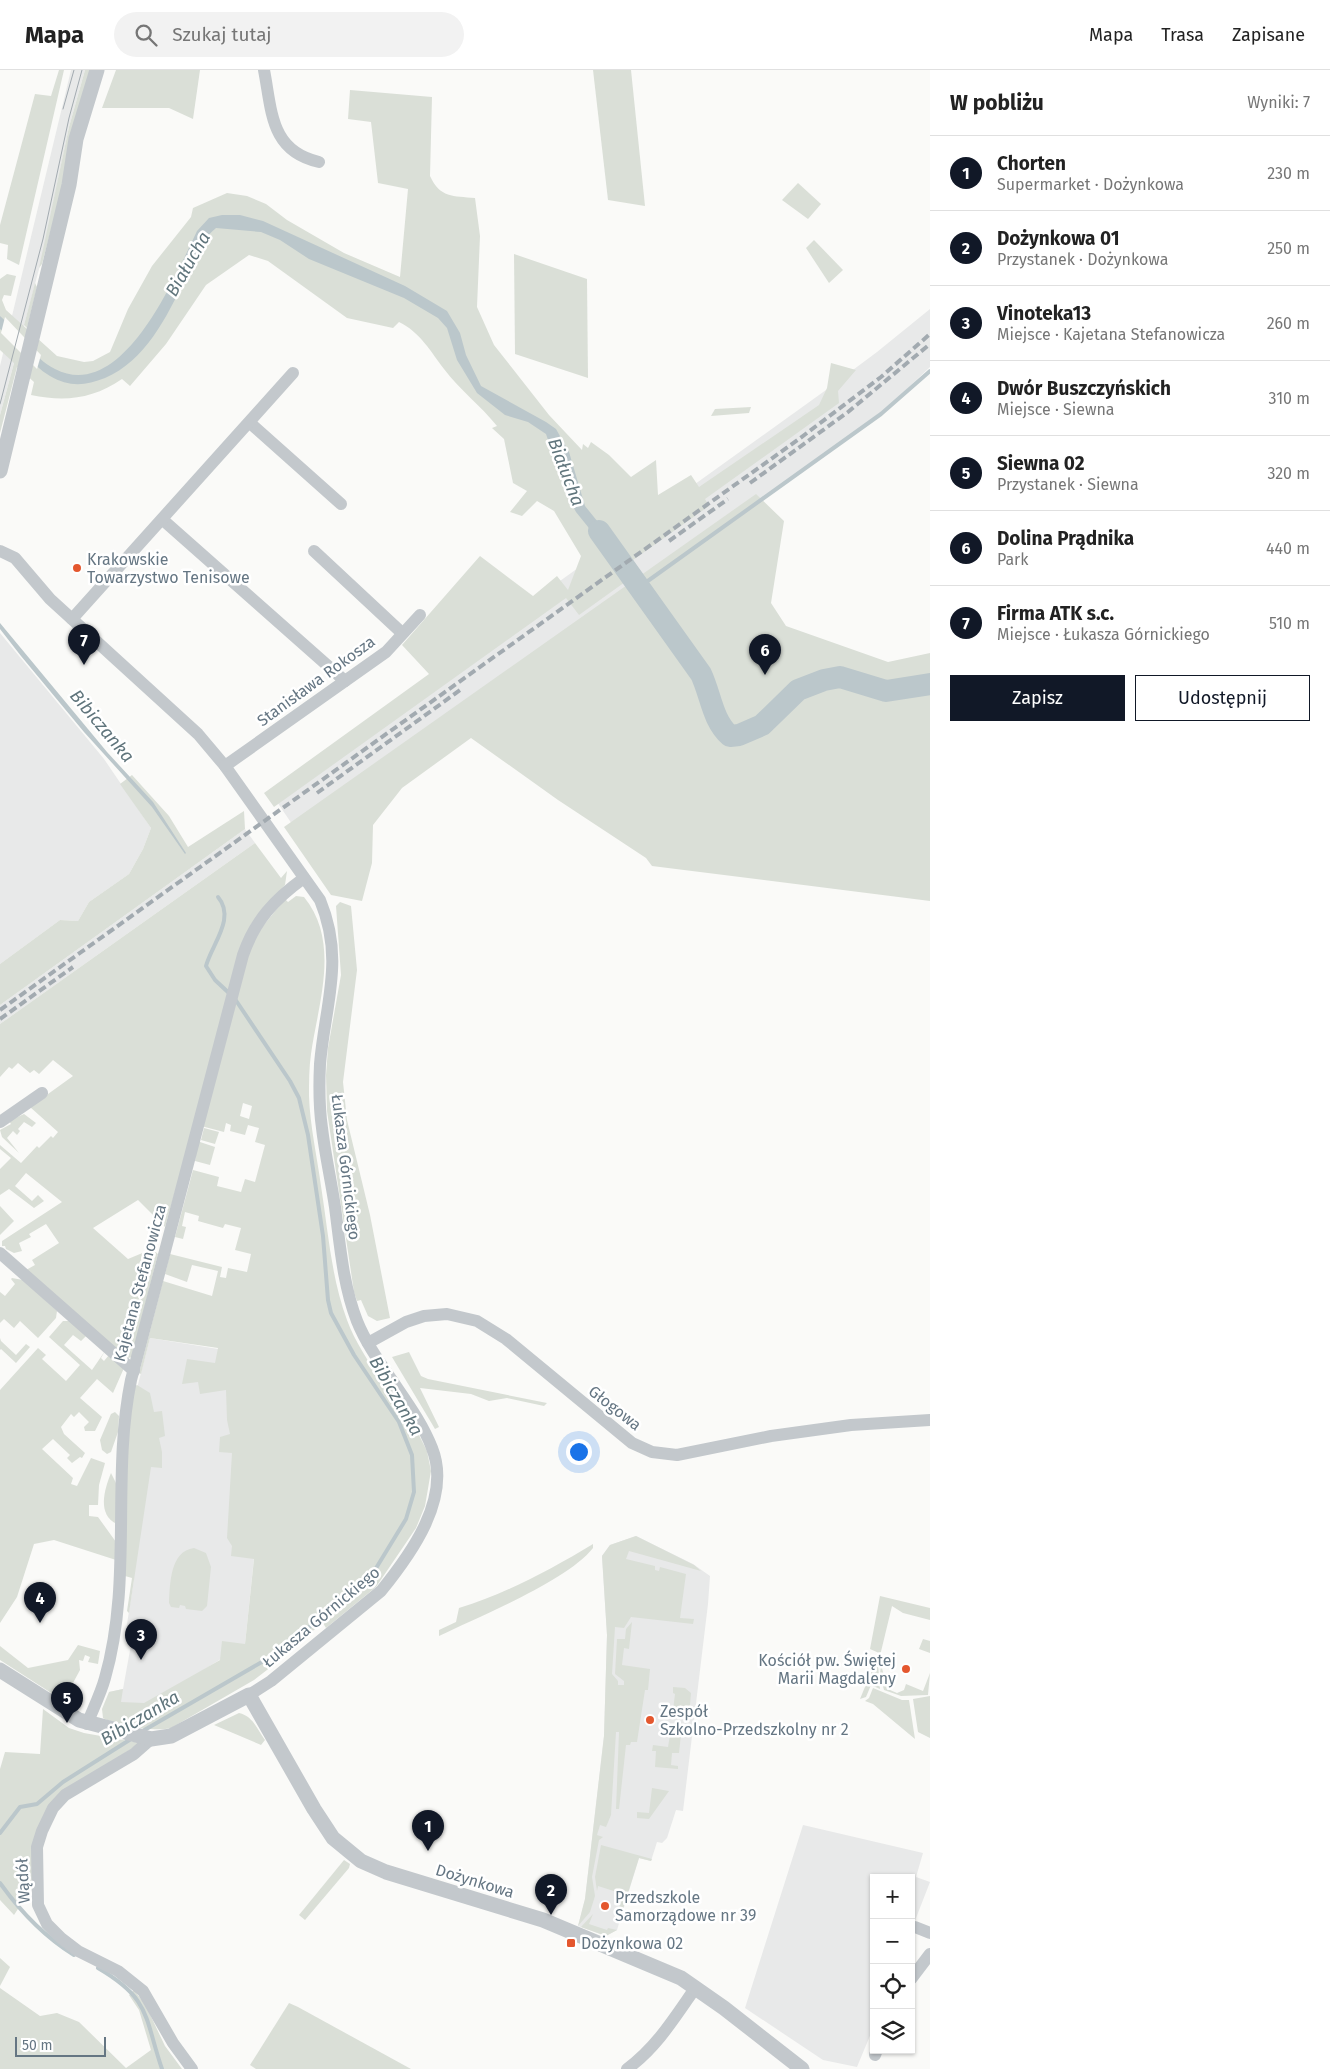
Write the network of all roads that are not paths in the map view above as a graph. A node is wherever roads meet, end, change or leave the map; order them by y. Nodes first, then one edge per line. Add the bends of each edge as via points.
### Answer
1 (97, 70) edge
2 (106, 70) edge
3 (264, 70) edge
4 (319, 162) dead end
5 (68, 185) junction
6 (293, 373) dead end
7 (250, 423) junction
8 (0, 472) edge
9 (341, 504) dead end
10 (163, 520) junction
11 (0, 551) edge
12 (314, 551) dead end
13 (420, 615) dead end
14 (72, 620) junction
15 (402, 633) junction
16 (345, 681) junction
17 (225, 766) junction
18 (304, 878) junction
19 (42, 1093) dead end
20 (0, 1122) edge
21 (0, 1253) edge
22 (368, 1343) junction
23 (134, 1371) junction
24 (930, 1420) edge
25 (0, 1670) edge
26 (249, 1695) junction
27 (87, 1724) junction
28 (147, 1738) junction
29 (916, 1927) dead end
30 (930, 1934) edge
31 (930, 1954) edge
32 (915, 1974) edge
33 (696, 1987) junction
34 (192, 2069) edge
35 (627, 2069) edge
36 (802, 2069) edge

1 - 5 street via 76,139
2 - 5 street
3 - 4 street via 280,137 292,151
5 - 8 street
6 - 7 street
7 - 9 street
7 - 10 street
10 - 14 street
10 - 16 street
11 - 14 street, Łukasza Górnickiego via 18,560
12 - 15 street
13 - 15 street, Stanisława Rokosza
14 - 17 street, Łukasza Górnickiego via 198,734
15 - 16 street, Stanisława Rokosza via 386,652
16 - 17 street, Stanisława Rokosza
17 - 18 street, Łukasza Górnickiego
18 - 22 street, Łukasza Górnickiego via 320,900 332,940 331,995 320,1064 322,1128 347,1290
18 - 23 street, Kajetana Stefanowicza via 274,901 245,947
19 - 20 street
21 - 23 street
22 - 24 street, Głogowa via 424,1316 448,1314 477,1321 506,1339 632,1443 660,1453 676,1455 750,1439
22 - 26 street, Łukasza Górnickiego via 433,1449 438,1482 434,1501 415,1543 382,1591 271,1681
23 - 27 street, Kajetana Stefanowicza via 124,1426 120,1583 116,1616 106,1676
25 - 27 street
26 - 28 street via 171,1736
26 - 33 street, Dożynkowa via 333,1838 361,1861 386,1872 543,1920
27 - 28 street
28 - 34 street, Wądół via 134,1754 65,1795 53,1808 37,1847 38,1905 48,1924 61,1938 78,1951 118,1971 142,1991 173,2044
29 - 30 street
31 - 32 street
33 - 35 street via 650,2050
33 - 36 street, Dożynkowa

